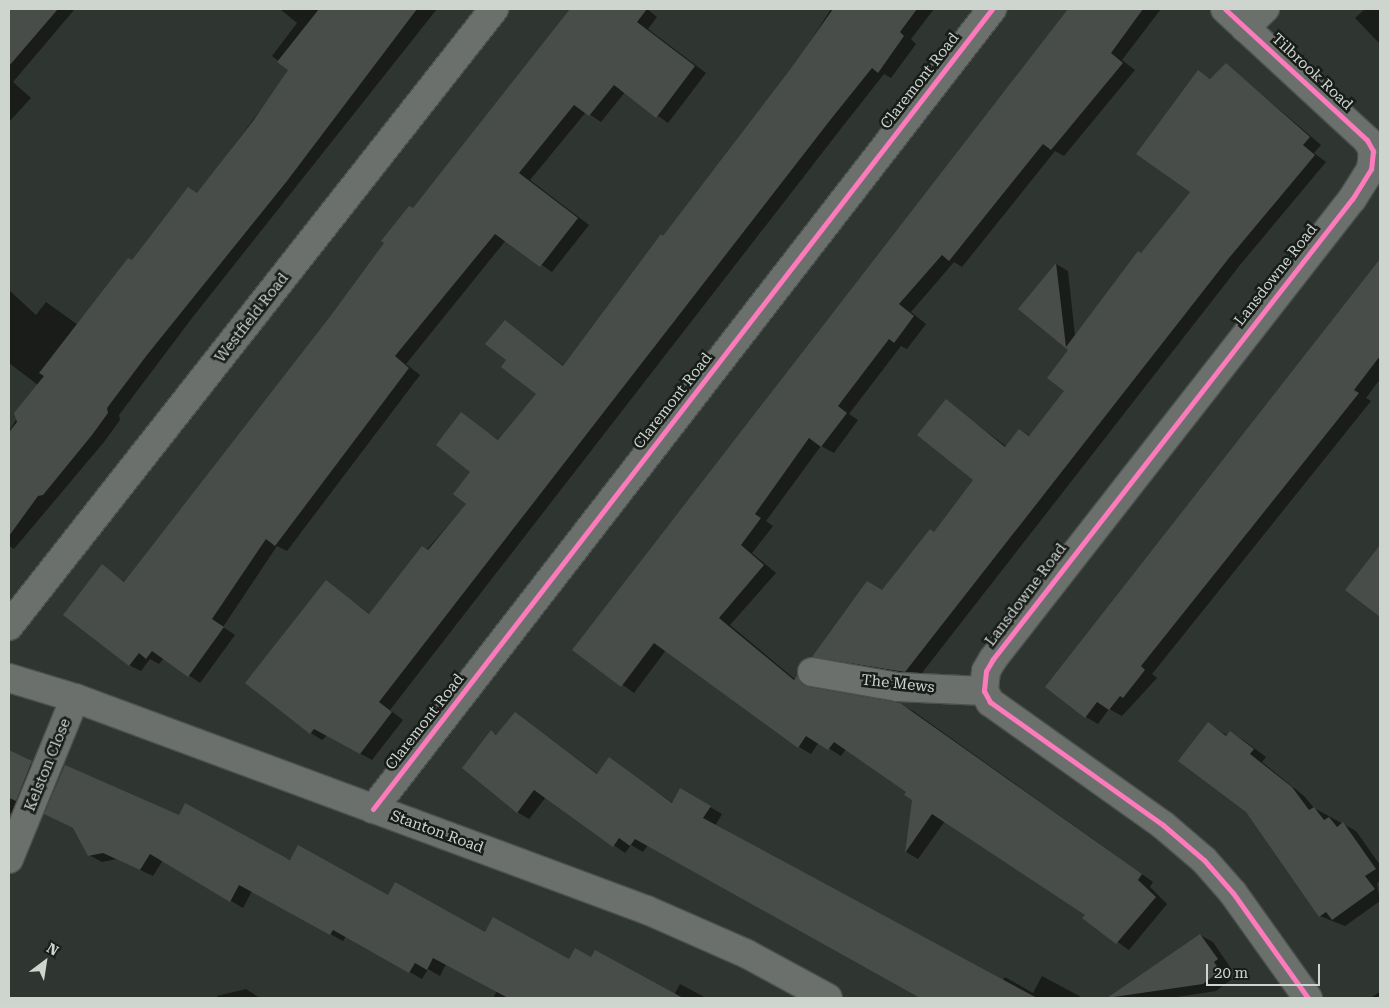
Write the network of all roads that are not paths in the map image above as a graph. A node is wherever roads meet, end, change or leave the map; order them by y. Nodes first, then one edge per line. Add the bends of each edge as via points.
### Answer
1 (494, 9) edge
2 (992, 9) edge
3 (1224, 9) edge
4 (1265, 9) edge
5 (1245, 28) junction
6 (1374, 159) joint
7 (9, 626) edge
8 (812, 672) dead end
9 (9, 678) edge
10 (984, 690) junction
11 (75, 698) junction
12 (373, 809) junction
13 (9, 859) edge
14 (828, 998) edge
15 (1308, 998) edge

1 - 7 street, Westfield Road
2 - 12 street, Claremont Road
3 - 5 street, Tilbrook Road
4 - 5 street
5 - 6 street, Tilbrook Road via 1367,140
6 - 10 street, Lansdowne Road via 1352,199 992,659 986,671
8 - 10 street, The Mews via 898,687
9 - 11 street, Stanton Road
10 - 15 street via 990,702 1163,825 1204,860 1234,892
11 - 12 street, Stanton Road
11 - 13 street, Kelston Close
12 - 14 street, Stanton Road via 700,932

